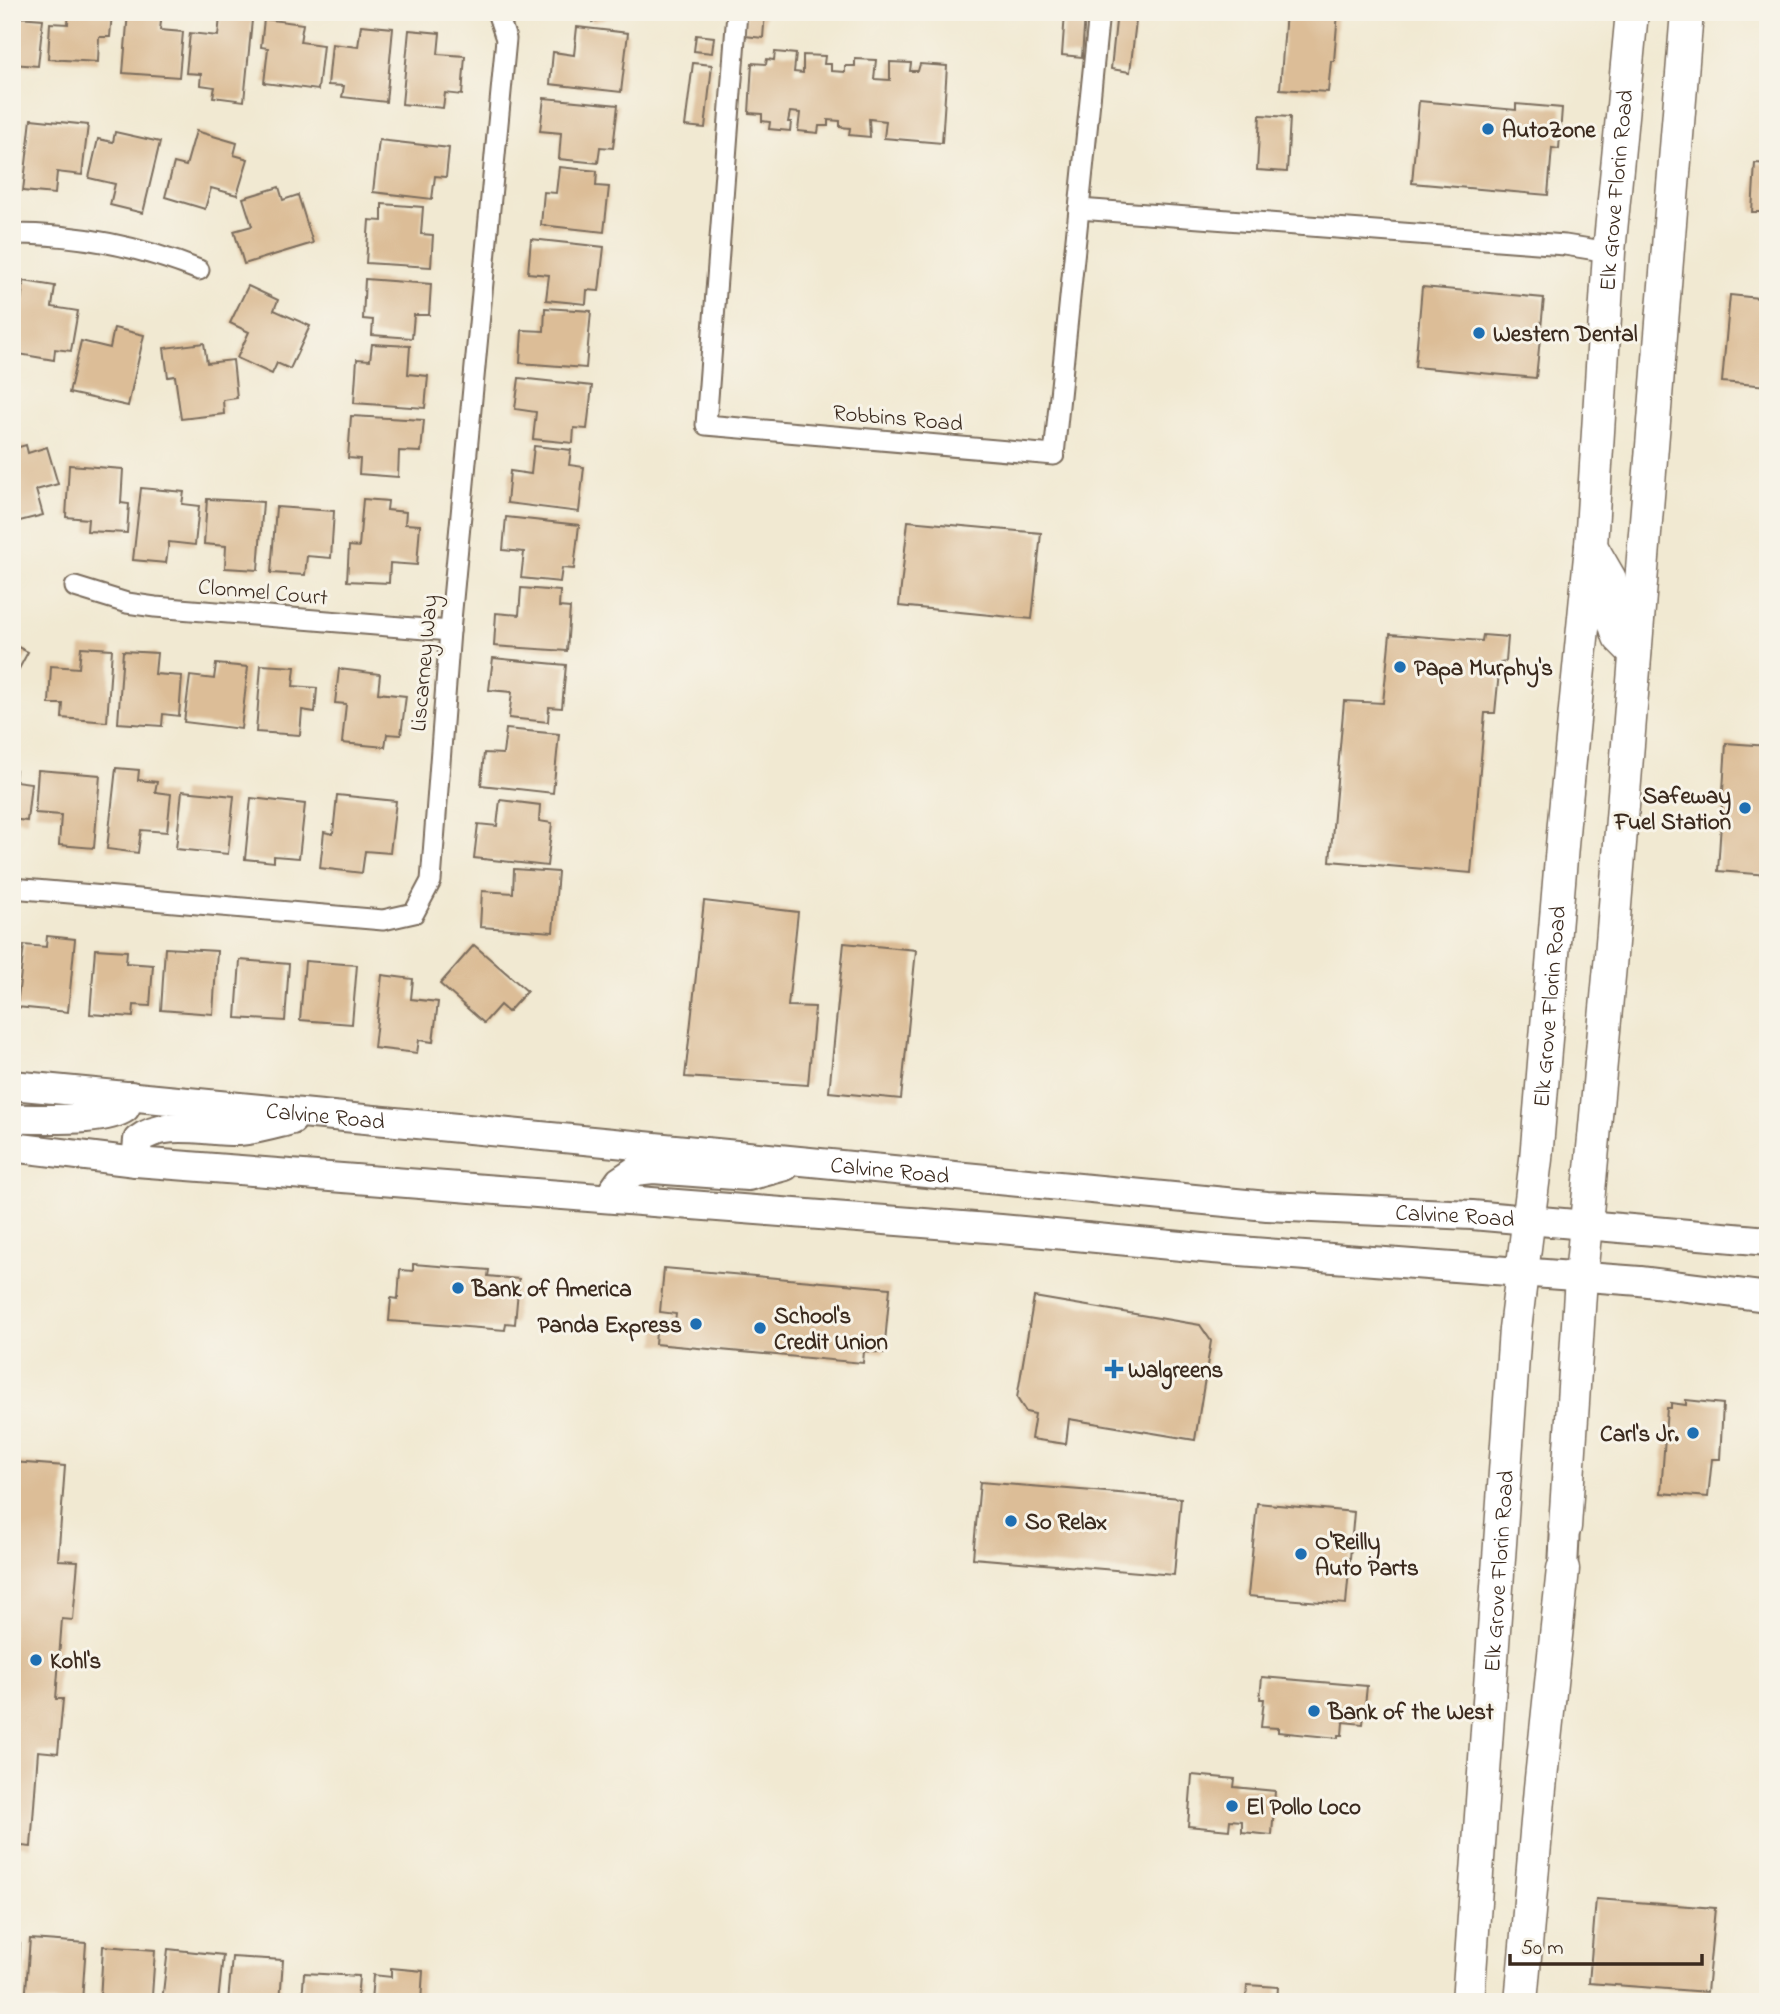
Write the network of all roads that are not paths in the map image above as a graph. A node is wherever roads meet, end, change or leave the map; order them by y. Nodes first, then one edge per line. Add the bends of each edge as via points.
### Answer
1 (497, 12) edge
2 (737, 12) edge
3 (1099, 12) edge
4 (1632, 12) edge
5 (1687, 12) edge
6 (1079, 209) junction
7 (12, 233) edge
8 (1609, 252) junction
9 (199, 270) dead end
10 (1591, 546) junction
11 (75, 587) dead end
12 (450, 631) junction
13 (1635, 653) junction
14 (12, 888) edge
15 (12, 1085) edge
16 (131, 1096) junction
17 (319, 1114) junction
18 (12, 1119) edge
19 (12, 1147) edge
20 (801, 1161) junction
21 (136, 1162) junction
22 (608, 1198) junction
23 (1529, 1220) junction
24 (1586, 1225) junction
25 (1768, 1241) edge
26 (1521, 1272) junction
27 (1581, 1277) junction
28 (1768, 1297) edge
29 (1565, 1527) joint
30 (1563, 1569) joint
31 (1468, 2002) edge
32 (1521, 2002) edge

1 - 12 street, Liscarney Way via 506,39
2 - 6 street, Robbins Road via 706,425 1054,455
3 - 6 street, Robbins Road
4 - 8 main road, Elk Grove Florin Road
5 - 13 main road
6 - 8 street
7 - 9 street via 101,241
8 - 10 main road, Elk Grove Florin Road
10 - 13 main road via 1610,579 1619,637
10 - 23 main road, Elk Grove Florin Road
11 - 12 street, Clonmel Court via 155,607
12 - 14 street, Liscarney Way via 431,881 414,913 383,920
13 - 24 main road
15 - 16 main road, Calvine Road
16 - 17 main road, Calvine Road
16 - 18 main road via 125,1108 111,1113
17 - 20 main road, Calvine Road
17 - 21 main road via 242,1131 147,1132 138,1140
19 - 21 main road
20 - 22 main road via 748,1176 635,1171 620,1181
20 - 23 main road, Calvine Road via 1267,1206
21 - 22 main road
22 - 26 main road
23 - 24 main road, Calvine Road
23 - 26 main road, Elk Grove Florin Road
24 - 25 main road, Calvine Road
24 - 27 main road
26 - 27 main road
26 - 31 main road, Elk Grove Florin Road
27 - 28 main road
27 - 29 main road
29 - 30 main road
30 - 32 main road

